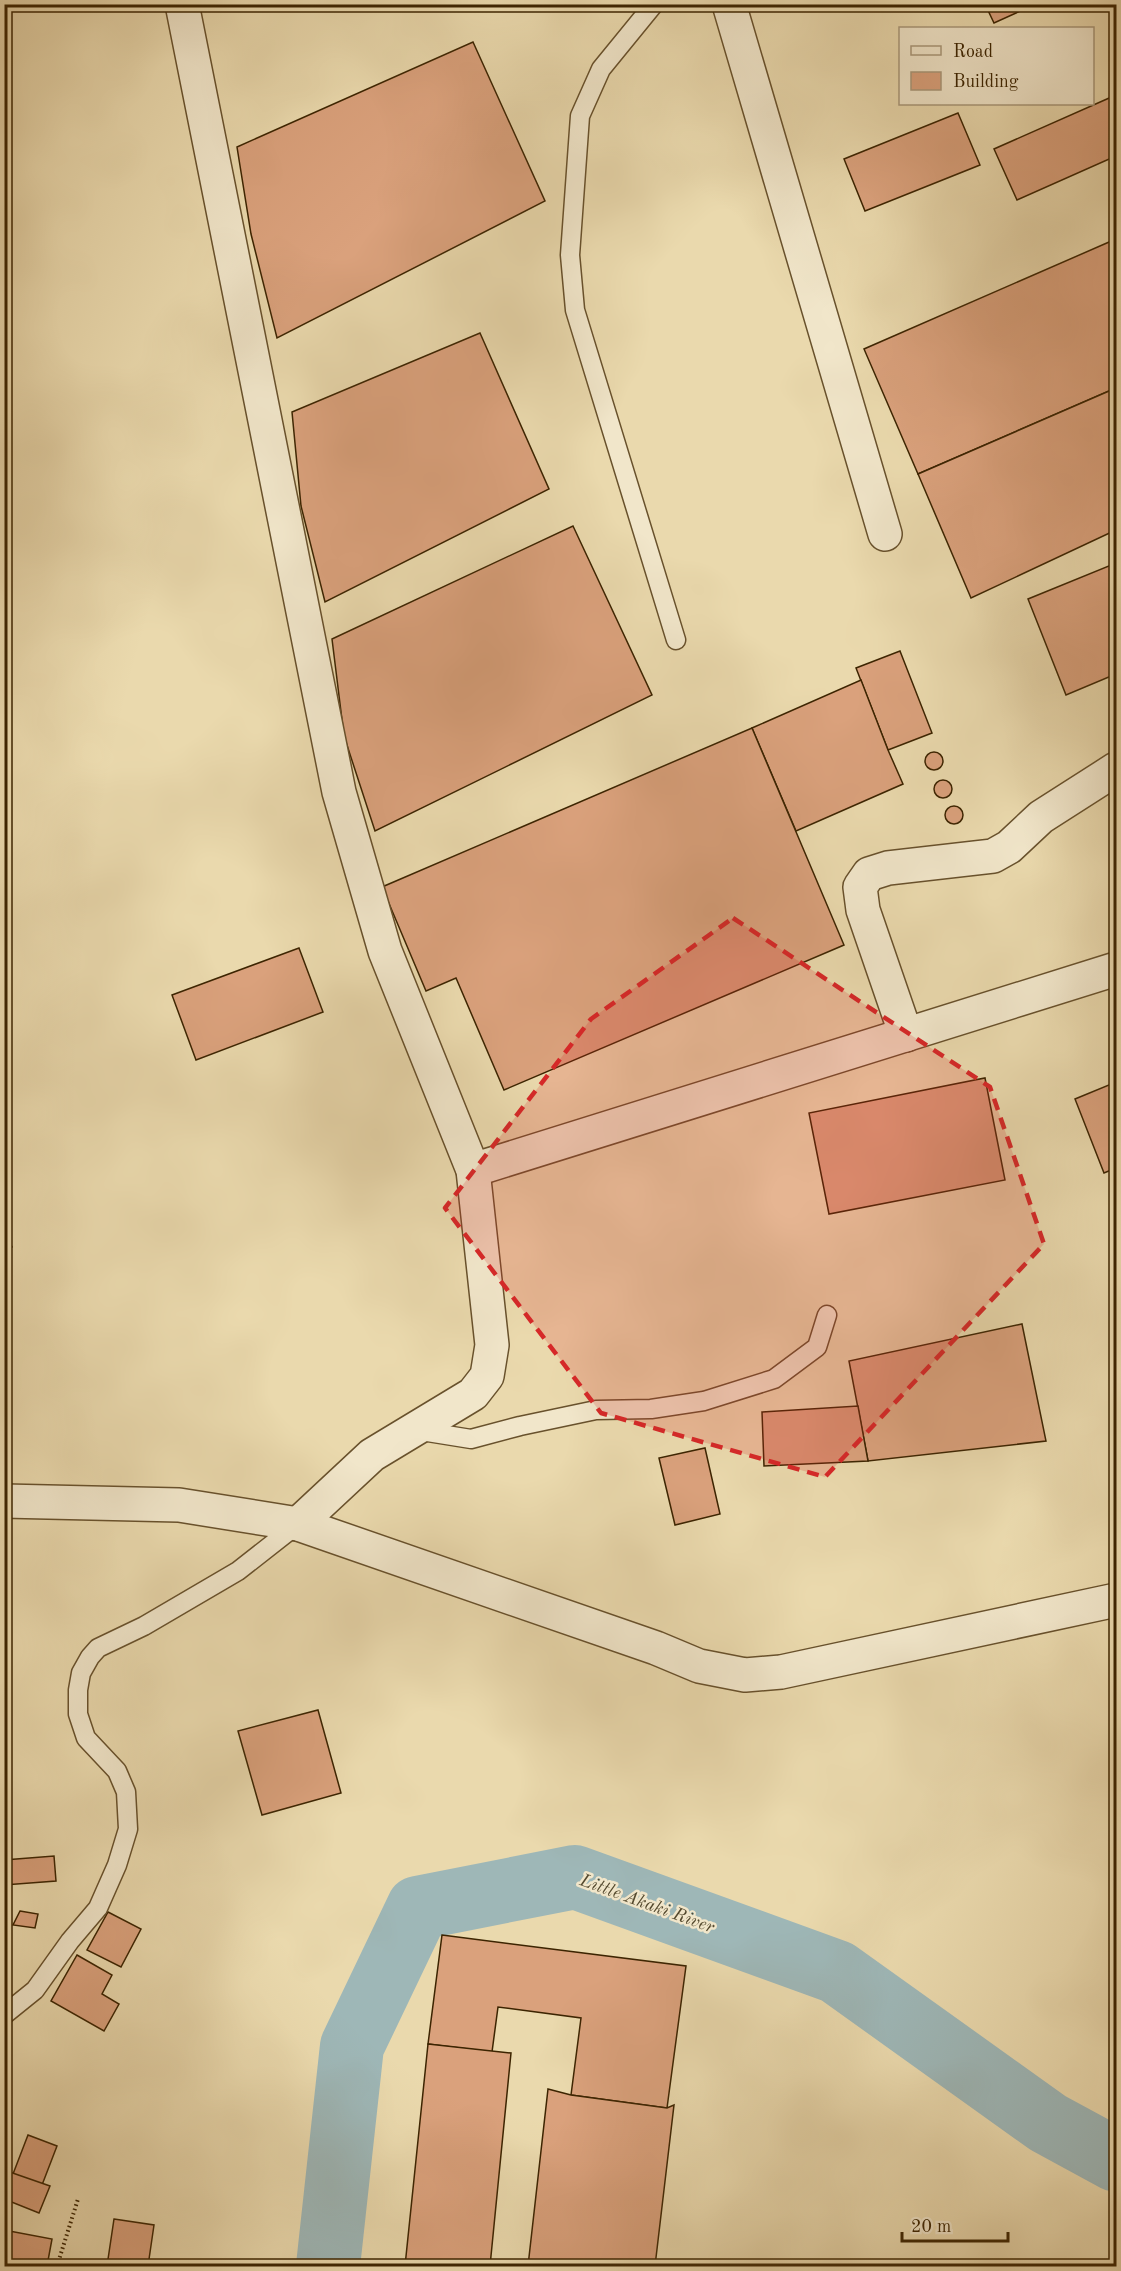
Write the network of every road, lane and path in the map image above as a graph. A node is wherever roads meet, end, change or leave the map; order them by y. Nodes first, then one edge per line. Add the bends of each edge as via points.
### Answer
1 (182, 4) edge
2 (654, 4) edge
3 (729, 4) edge
4 (885, 534) dead end
5 (676, 640) dead end
6 (1116, 769) edge
7 (1116, 969) edge
8 (906, 1035) junction
9 (473, 1170) junction
10 (827, 1315) dead end
11 (413, 1430) junction
12 (4, 1501) edge
13 (298, 1524) junction
14 (1116, 1600) edge
15 (4, 2015) edge
16 (78, 2199) dead end
17 (57, 2266) edge

1 - 9 street via 339,792 385,951
2 - 5 lane via 601,69 580,116 570,255 575,310
3 - 4 street
6 - 8 street via 1041,817 1009,847 993,856 888,868 869,874 860,886 862,910
7 - 8 street
8 - 9 street
9 - 11 street via 492,1345 487,1376 473,1394
10 - 11 lane via 817,1347 774,1378 704,1401 651,1409 596,1410 471,1439
11 - 13 street via 372,1455
12 - 13 street via 179,1505
13 - 14 street via 699,1666 745,1675 781,1672
13 - 15 lane via 238,1571 98,1648 81,1672 78,1714 86,1738 117,1771 126,1792 128,1829 98,1908 35,1990
16 - 17 path

